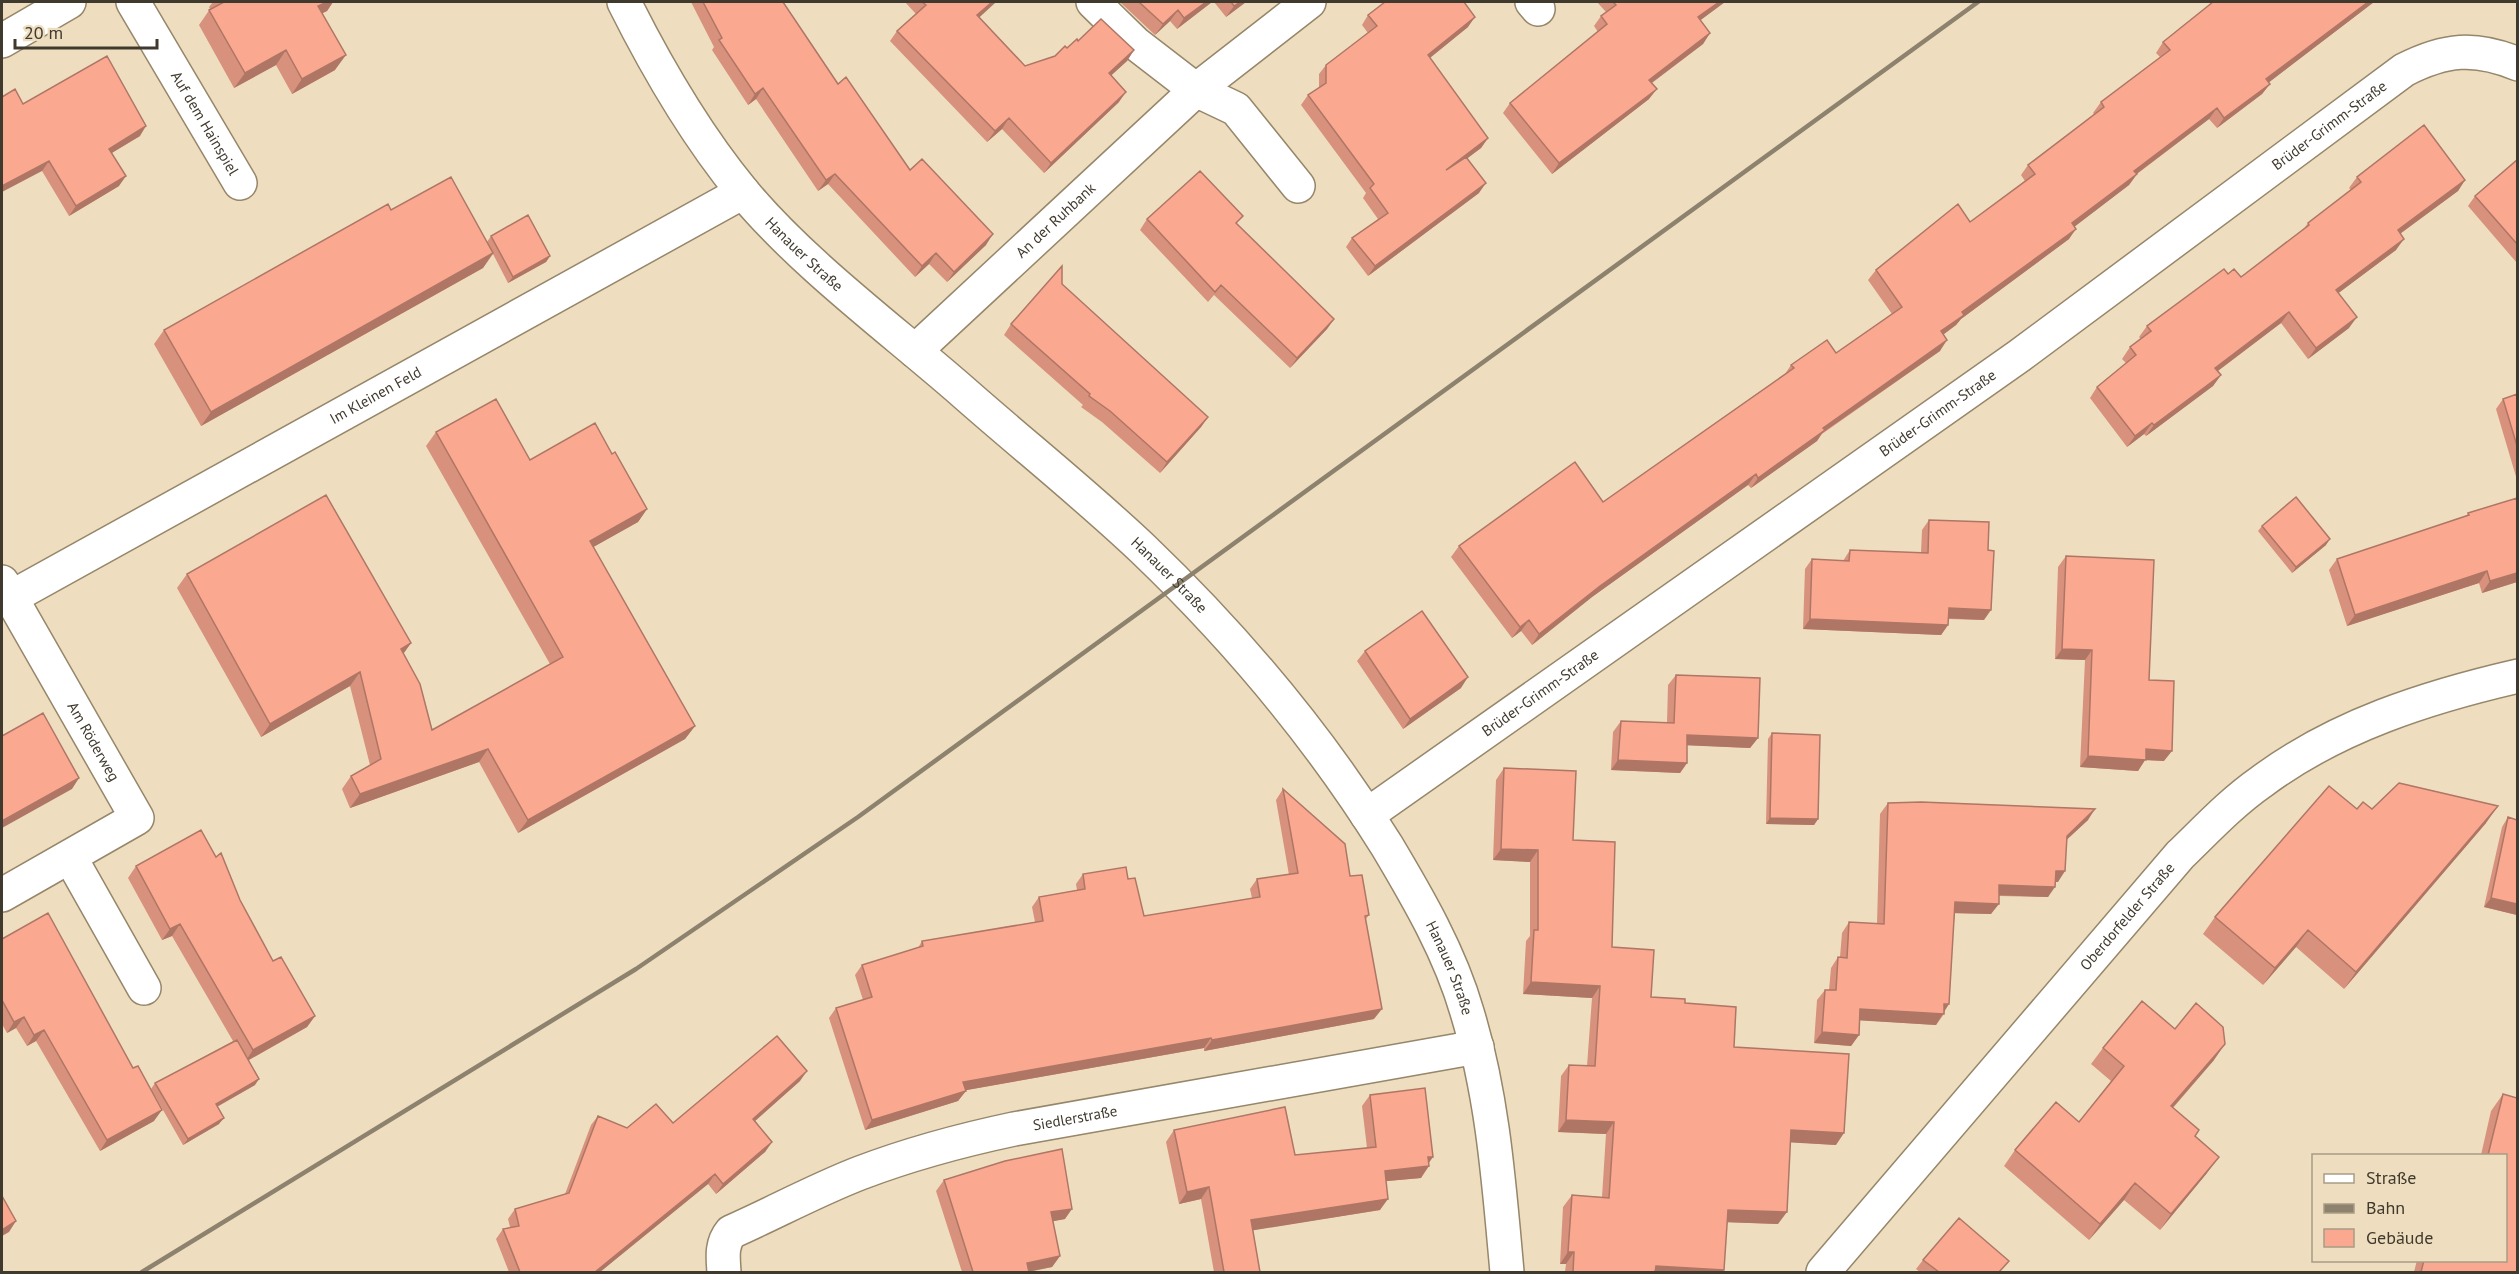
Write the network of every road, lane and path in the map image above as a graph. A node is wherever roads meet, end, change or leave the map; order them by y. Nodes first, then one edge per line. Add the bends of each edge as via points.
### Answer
1 (69, 2) edge
2 (133, 2) edge
3 (624, 2) edge
4 (1093, 2) edge
5 (1309, 2) edge
6 (2, 41) edge
7 (2517, 64) edge
8 (1196, 90) junction
9 (240, 183) dead end
10 (1298, 186) dead end
11 (743, 192) junction
12 (915, 351) junction
13 (6, 590) edge
14 (2517, 676) edge
15 (1367, 815) junction
16 (70, 857) junction
17 (2, 895) edge
18 (144, 988) dead end
19 (1477, 1047) junction
20 (724, 1272) edge
21 (1507, 1272) edge
22 (1823, 1272) edge

1 - 6 street
2 - 9 street, Auf dem Hainspiel
3 - 11 street, Hanauer Straße via 679,99
4 - 8 street via 1135,43
5 - 8 street, An der Ruhbank
7 - 15 street, Brüder-Grimm-Straße via 2495,54 2467,51 2440,55 2404,70 2019,356
8 - 10 street via 1236,109
8 - 12 street, An der Ruhbank
11 - 12 street, Hanauer Straße via 812,261
11 - 13 street, Im Kleinen Feld
12 - 15 street, Hanauer Straße via 1178,583 1270,684
13 - 16 street, Am Röderweg via 137,818
14 - 22 street, Oberdorfelder Straße via 2441,695 2350,730 2261,781 2180,855
15 - 19 street, Hanauer Straße via 1424,912 1450,966
16 - 17 street, Am Röderweg
16 - 18 street
19 - 20 street, Siedlerstraße via 1014,1129 917,1154 859,1173 731,1232 723,1247
19 - 21 street, Hanauer Straße via 1496,1152

